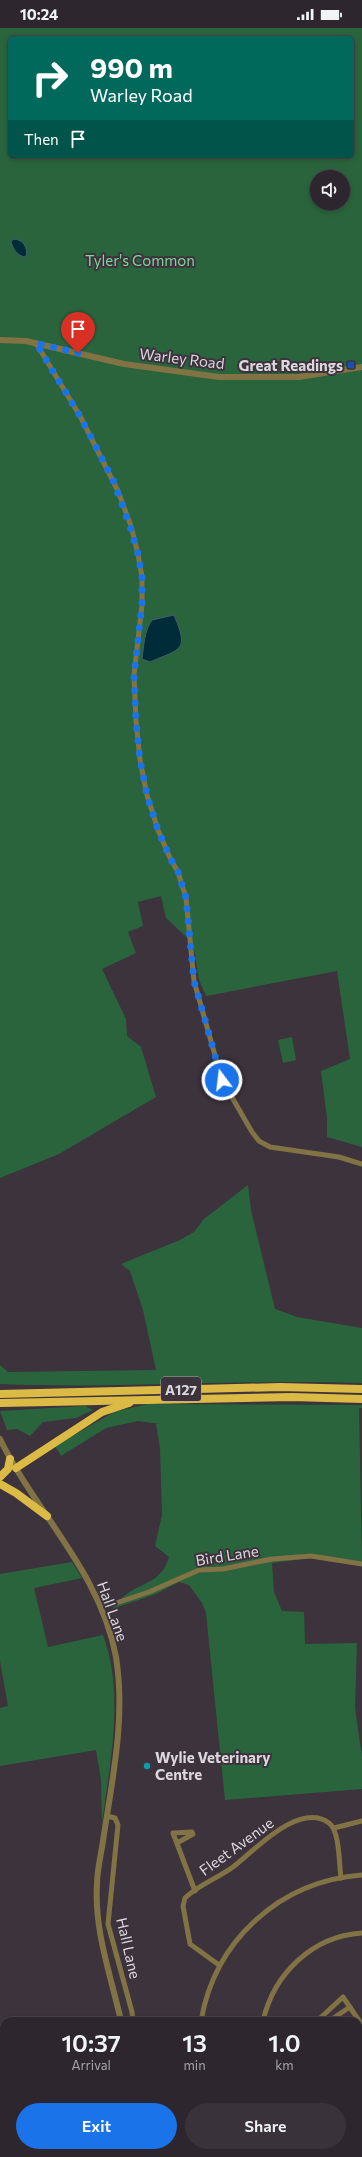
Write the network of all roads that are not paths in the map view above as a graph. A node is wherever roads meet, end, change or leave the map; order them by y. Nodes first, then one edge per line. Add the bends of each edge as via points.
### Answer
1 (0, 340) edge
2 (36, 343) junction
3 (362, 368) edge
4 (362, 1164) edge
5 (362, 1389) edge
6 (0, 1394) edge
7 (362, 1399) edge
8 (140, 1400) junction
9 (0, 1403) edge
10 (0, 1439) edge
11 (10, 1459) junction
12 (16, 1468) junction
13 (0, 1477) edge
14 (0, 1484) edge
15 (47, 1516) junction
16 (362, 1564) edge
17 (101, 1608) junction
18 (107, 1816) junction
19 (362, 1820) edge
20 (334, 1828) junction
21 (177, 1843) dead end
22 (362, 1875) edge
23 (341, 1878) junction
24 (195, 1891) junction
25 (362, 1933) edge
26 (219, 1965) junction
27 (350, 2007) junction
28 (120, 2017) edge
29 (133, 2017) edge
30 (202, 2017) edge
31 (265, 2017) edge
32 (321, 2017) edge
33 (335, 2017) edge
34 (357, 2017) edge

1 - 2 street, Warley Road
2 - 3 street, Warley Road via 132,365 219,377 299,377
2 - 4 street via 80,416 115,485 138,554 142,577 142,604 134,675 140,760 158,830 178,872 186,898 194,981 222,1080 259,1141 270,1147 339,1157
5 - 6 highway, A127 via 280,1387
7 - 8 highway, A127 via 292,1397
8 - 9 highway, A127
8 - 12 highway, A127 via 102,1412
10 - 11 street, Hall Lane
11 - 12 street, Hall Lane
11 - 13 highway via 8,1469
12 - 15 street, Hall Lane
14 - 15 highway
15 - 17 street, Hall Lane via 88,1579
16 - 17 street, Bird Lane via 311,1556 199,1570 149,1592
17 - 18 street, Hall Lane via 116,1656 120,1698 117,1745
18 - 28 street, Hall Lane via 97,1883 97,1912 103,1949
18 - 29 street, Hall Lane via 115,1818 118,1825 108,1924
19 - 20 street
20 - 23 street
20 - 24 street, Fleet Avenue via 325,1821 312,1819 303,1819 285,1826 269,1836 233,1868
21 - 24 street
22 - 23 street
23 - 26 street via 305,1888 276,1903 249,1926
24 - 26 street, Fleet Avenue via 184,1898 183,1902 188,1940 194,1948
25 - 31 street via 321,1944 296,1961 279,1985
26 - 30 street via 206,1996
27 - 32 street via 343,1997
27 - 33 street
27 - 34 street

